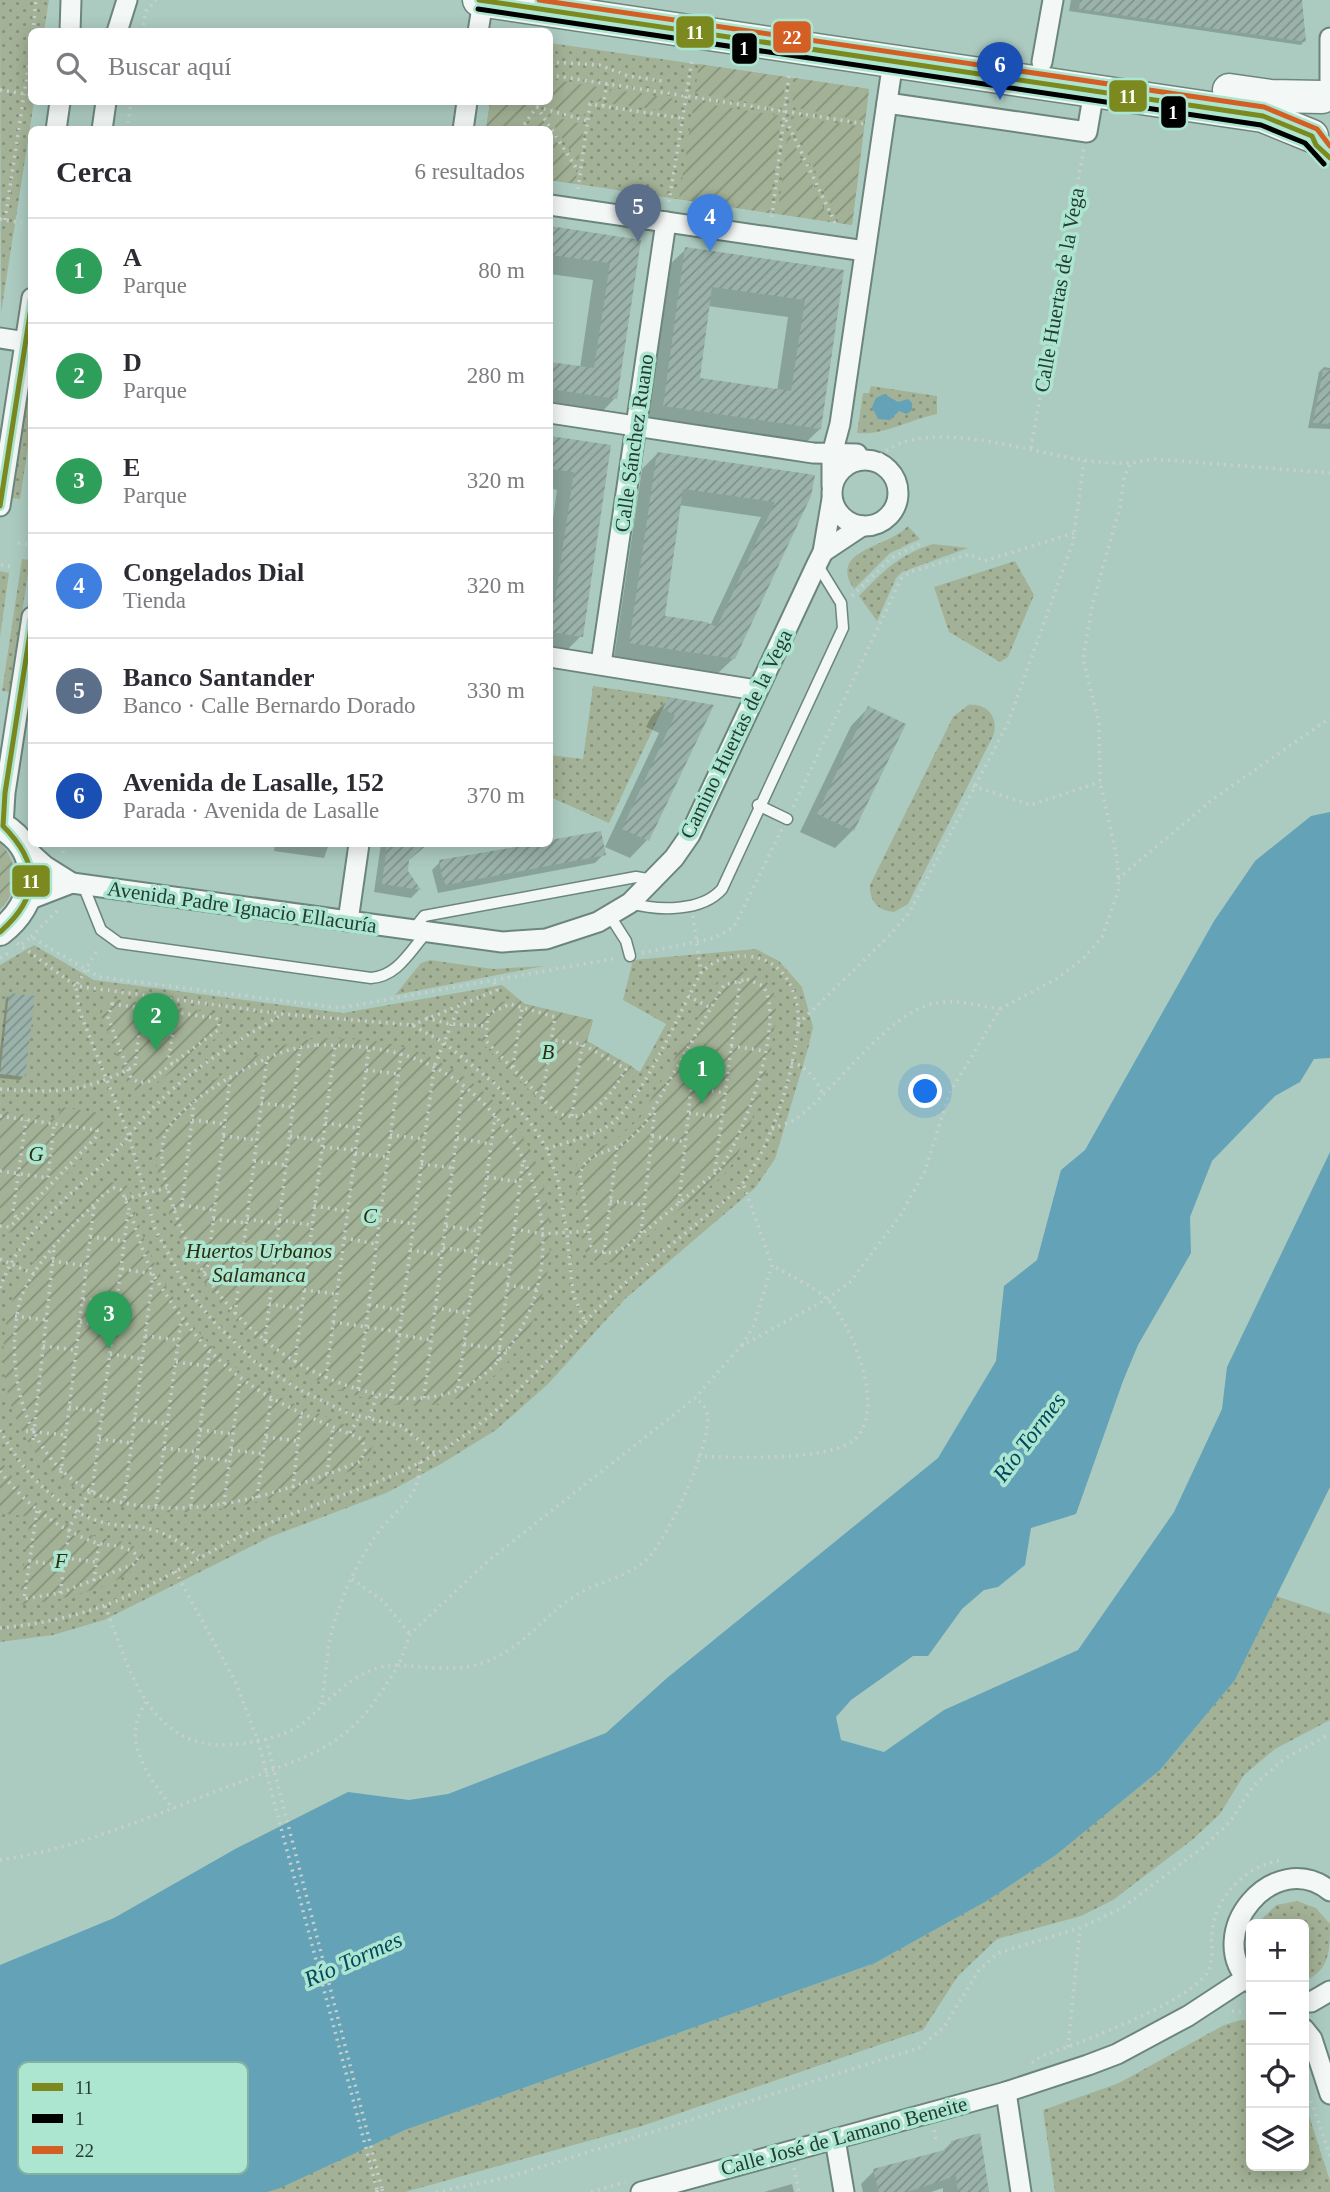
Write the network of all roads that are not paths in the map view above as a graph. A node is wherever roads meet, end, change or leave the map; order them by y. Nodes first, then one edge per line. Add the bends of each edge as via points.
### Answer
1 (71, 0) edge
2 (127, 0) edge
3 (481, 0) edge
4 (608, 0) edge
5 (1053, 0) edge
6 (70, 28) edge
7 (118, 28) edge
8 (478, 28) edge
9 (1330, 38) edge
10 (893, 61) junction
11 (1042, 62) junction
12 (1327, 90) edge
13 (1094, 91) junction
14 (887, 103) junction
15 (60, 105) edge
16 (106, 105) edge
17 (467, 105) edge
18 (57, 126) edge
19 (103, 126) edge
20 (464, 126) edge
21 (1321, 147) edge
22 (553, 205) edge
23 (668, 212) junction
24 (865, 251) junction
25 (0, 338) edge
26 (28, 342) edge
27 (553, 414) edge
28 (840, 424) junction
29 (637, 426) junction
30 (832, 454) junction
31 (867, 459) junction
32 (832, 493) junction
33 (0, 506) edge
34 (862, 526) junction
35 (820, 558) junction
36 (28, 643) edge
37 (553, 657) edge
38 (601, 664) junction
39 (757, 690) junction
40 (758, 805) junction
41 (787, 819) dead end
42 (2, 826) edge
43 (23, 846) junction
44 (359, 847) edge
45 (655, 881) junction
46 (78, 884) junction
47 (28, 900) junction
48 (630, 903) junction
49 (610, 916) junction
50 (348, 921) junction
51 (419, 931) junction
52 (8, 937) edge
53 (629, 956) dead end
54 (1330, 1891) edge
55 (1246, 1975) edge
56 (1247, 1982) edge
57 (1330, 1991) edge
58 (1309, 2001) edge
59 (1309, 2035) edge
60 (1006, 2092) junction
61 (1330, 2094) edge
62 (835, 2138) junction
63 (642, 2192) edge
64 (844, 2192) edge
65 (1021, 2192) edge

1 - 6 street
2 - 7 street
3 - 8 street
3 - 10 highway
4 - 11 highway
5 - 11 street
9 - 12 street
10 - 13 highway
10 - 14 street, Camino Huertas de la Vega
11 - 12 highway via 1271,96
12 - 21 highway via 1311,115
13 - 14 street via 1087,132
13 - 21 highway via 1263,116
14 - 24 street, Camino Huertas de la Vega
15 - 18 street
16 - 19 street
17 - 20 street
22 - 23 street
23 - 24 street
23 - 29 street, Calle Sánchez Ruano
24 - 28 street, Camino Huertas de la Vega
25 - 26 street
26 - 33 street
27 - 29 street
28 - 30 street, Camino Huertas de la Vega
28 - 31 street via 849,448
29 - 30 street
29 - 38 street, Calle Sánchez Ruano
30 - 31 street via 838,451
30 - 32 street, Camino Huertas de la Vega
31 - 32 street via 844,467
31 - 34 street via 892,474 898,494 896,505 882,521
32 - 34 street via 842,517
32 - 35 street, Camino Huertas de la Vega
34 - 35 street
35 - 39 street, Camino Huertas de la Vega
35 - 40 lane via 841,603 843,628
36 - 42 street
37 - 38 street
38 - 39 street
39 - 45 street, Camino Huertas de la Vega via 690,835
40 - 41 lane
40 - 48 lane via 716,896 693,905 649,909
42 - 43 main road
43 - 46 street, Avenida Padre Ignacio Ellacuría via 45,866
43 - 47 main road via 32,882
44 - 50 street
45 - 48 street, Camino Huertas de la Vega
45 - 51 lane via 636,877 424,916
46 - 47 street, Avenida Padre Ignacio Ellacuría
46 - 50 street, Avenida Padre Ignacio Ellacuría
46 - 51 lane via 101,930 119,943 370,978 389,974
47 - 52 main road
48 - 49 street, Avenida Padre Ignacio Ellacuría
49 - 51 street, Avenida Padre Ignacio Ellacuría via 570,933 522,942
49 - 53 lane
50 - 51 street, Avenida Padre Ignacio Ellacuría
54 - 55 street via 1303,1880 1279,1882 1258,1892 1242,1910 1234,1933 1236,1957
56 - 60 street, Calle José de Lamano Beneite via 1117,2054
57 - 58 street
59 - 61 street
60 - 62 street, Calle José de Lamano Beneite
60 - 65 street
62 - 63 street, Calle José de Lamano Beneite
62 - 64 street

